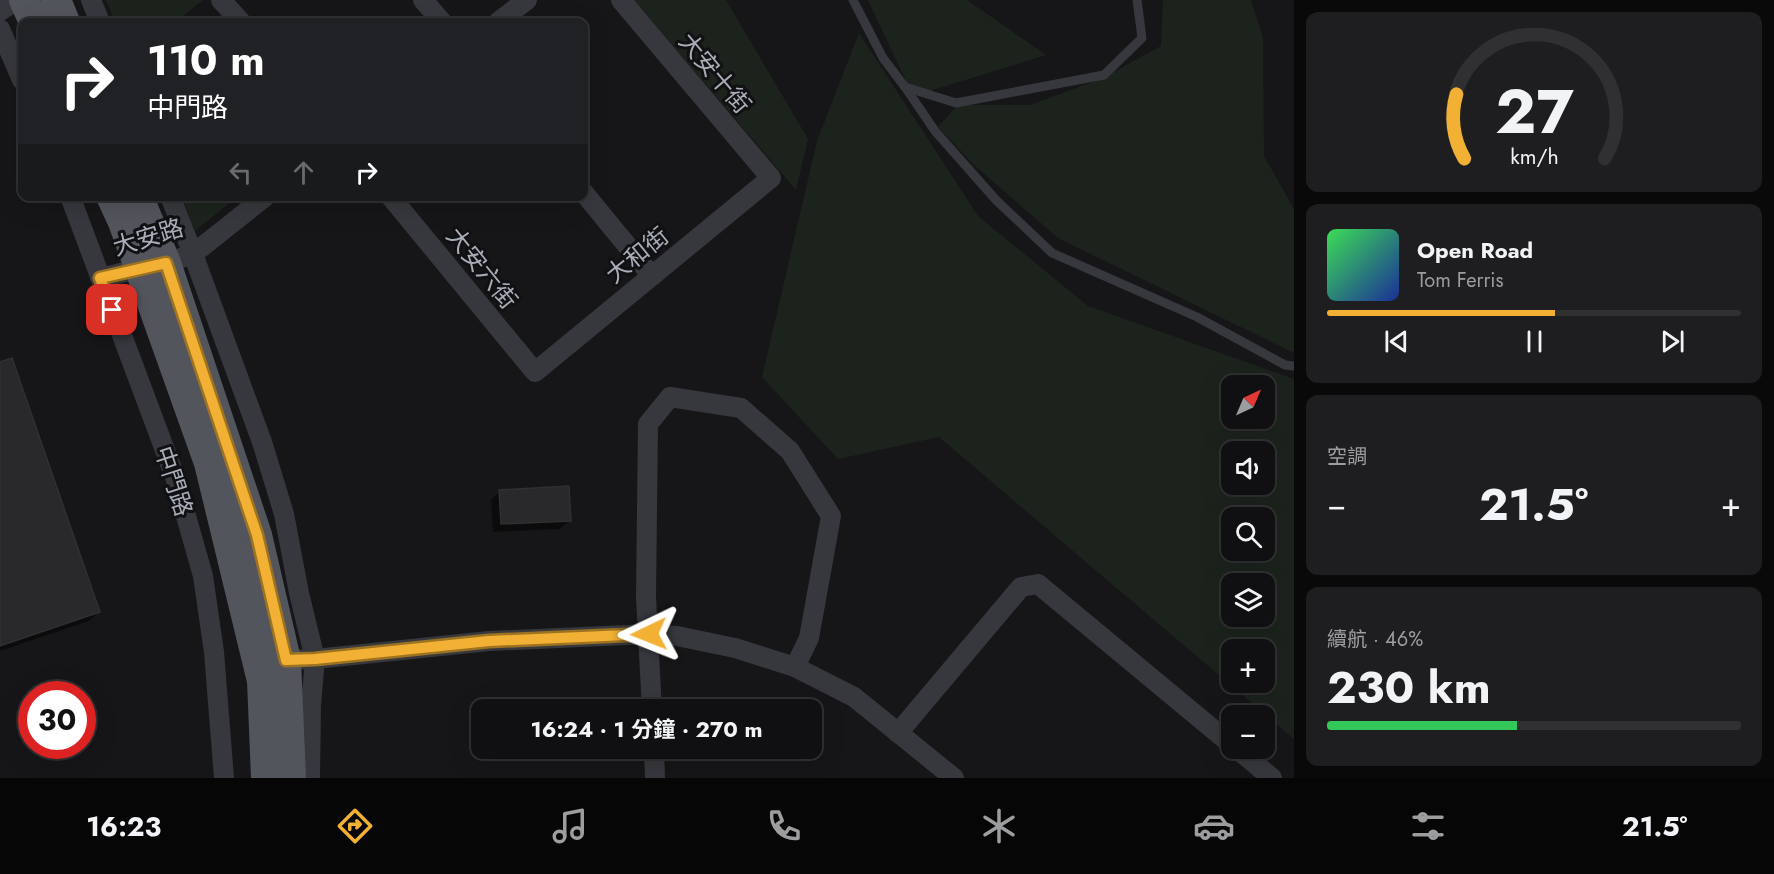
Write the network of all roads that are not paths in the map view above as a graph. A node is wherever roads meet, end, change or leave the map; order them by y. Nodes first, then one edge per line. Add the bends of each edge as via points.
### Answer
1 (17, 0) edge
2 (24, 0) edge
3 (56, 0) edge
4 (91, 0) edge
5 (221, 0) edge
6 (423, 0) edge
7 (528, 0) edge
8 (621, 0) edge
9 (853, 0) edge
10 (1137, 0) edge
11 (0, 11) edge
12 (32, 18) edge
13 (63, 18) edge
14 (98, 18) edge
15 (237, 18) edge
16 (439, 18) edge
17 (503, 18) edge
18 (0, 30) edge
19 (18, 71) edge
20 (905, 87) junction
21 (771, 178) joint
22 (588, 198) edge
23 (72, 201) edge
24 (115, 201) edge
25 (140, 201) edge
26 (170, 201) edge
27 (258, 201) edge
28 (394, 201) edge
29 (166, 262) junction
30 (652, 276) junction
31 (100, 278) junction
32 (1294, 366) edge
33 (535, 372) joint
34 (649, 634) junction
35 (301, 659) junction
36 (795, 667) junction
37 (652, 699) edge
38 (898, 733) junction
39 (1221, 736) edge
40 (654, 759) edge
41 (1249, 759) edge
42 (224, 778) edge
43 (266, 778) edge
44 (291, 778) edge
45 (310, 778) edge
46 (655, 778) edge
47 (954, 778) edge
48 (1272, 778) edge

1 - 11 street
2 - 12 main road
3 - 13 main road
4 - 14 street
5 - 15 street
6 - 16 street
7 - 17 street
8 - 21 street, 大安十街
9 - 20 lane via 883,58
10 - 20 lane via 1142,38 1104,75 956,103
18 - 19 street
20 - 32 lane via 935,131 996,200 1052,253 1197,317 1285,365
21 - 30 street, 大和街
22 - 30 street
23 - 31 street, 中門路
24 - 29 main road, 中門路
25 - 29 main road, 中門路
26 - 29 street, 中門路
27 - 29 street, 大安路
28 - 33 street, 大安六街
29 - 31 street, 大安路
29 - 35 main road, 中門路
29 - 43 main road, 中門路 via 262,681
30 - 33 street, 大和街
31 - 42 street, 中門路 via 176,477 203,576 216,663
34 - 35 street via 489,641
34 - 36 street via 735,648
34 - 36 street via 648,424 670,397 741,408 790,451 831,516 809,638
34 - 37 street
35 - 44 main road, 中門路
35 - 45 street, 中門路 via 311,705
36 - 38 street via 854,698
38 - 39 street via 1021,586 1038,584
38 - 47 street
40 - 46 street
41 - 48 street

